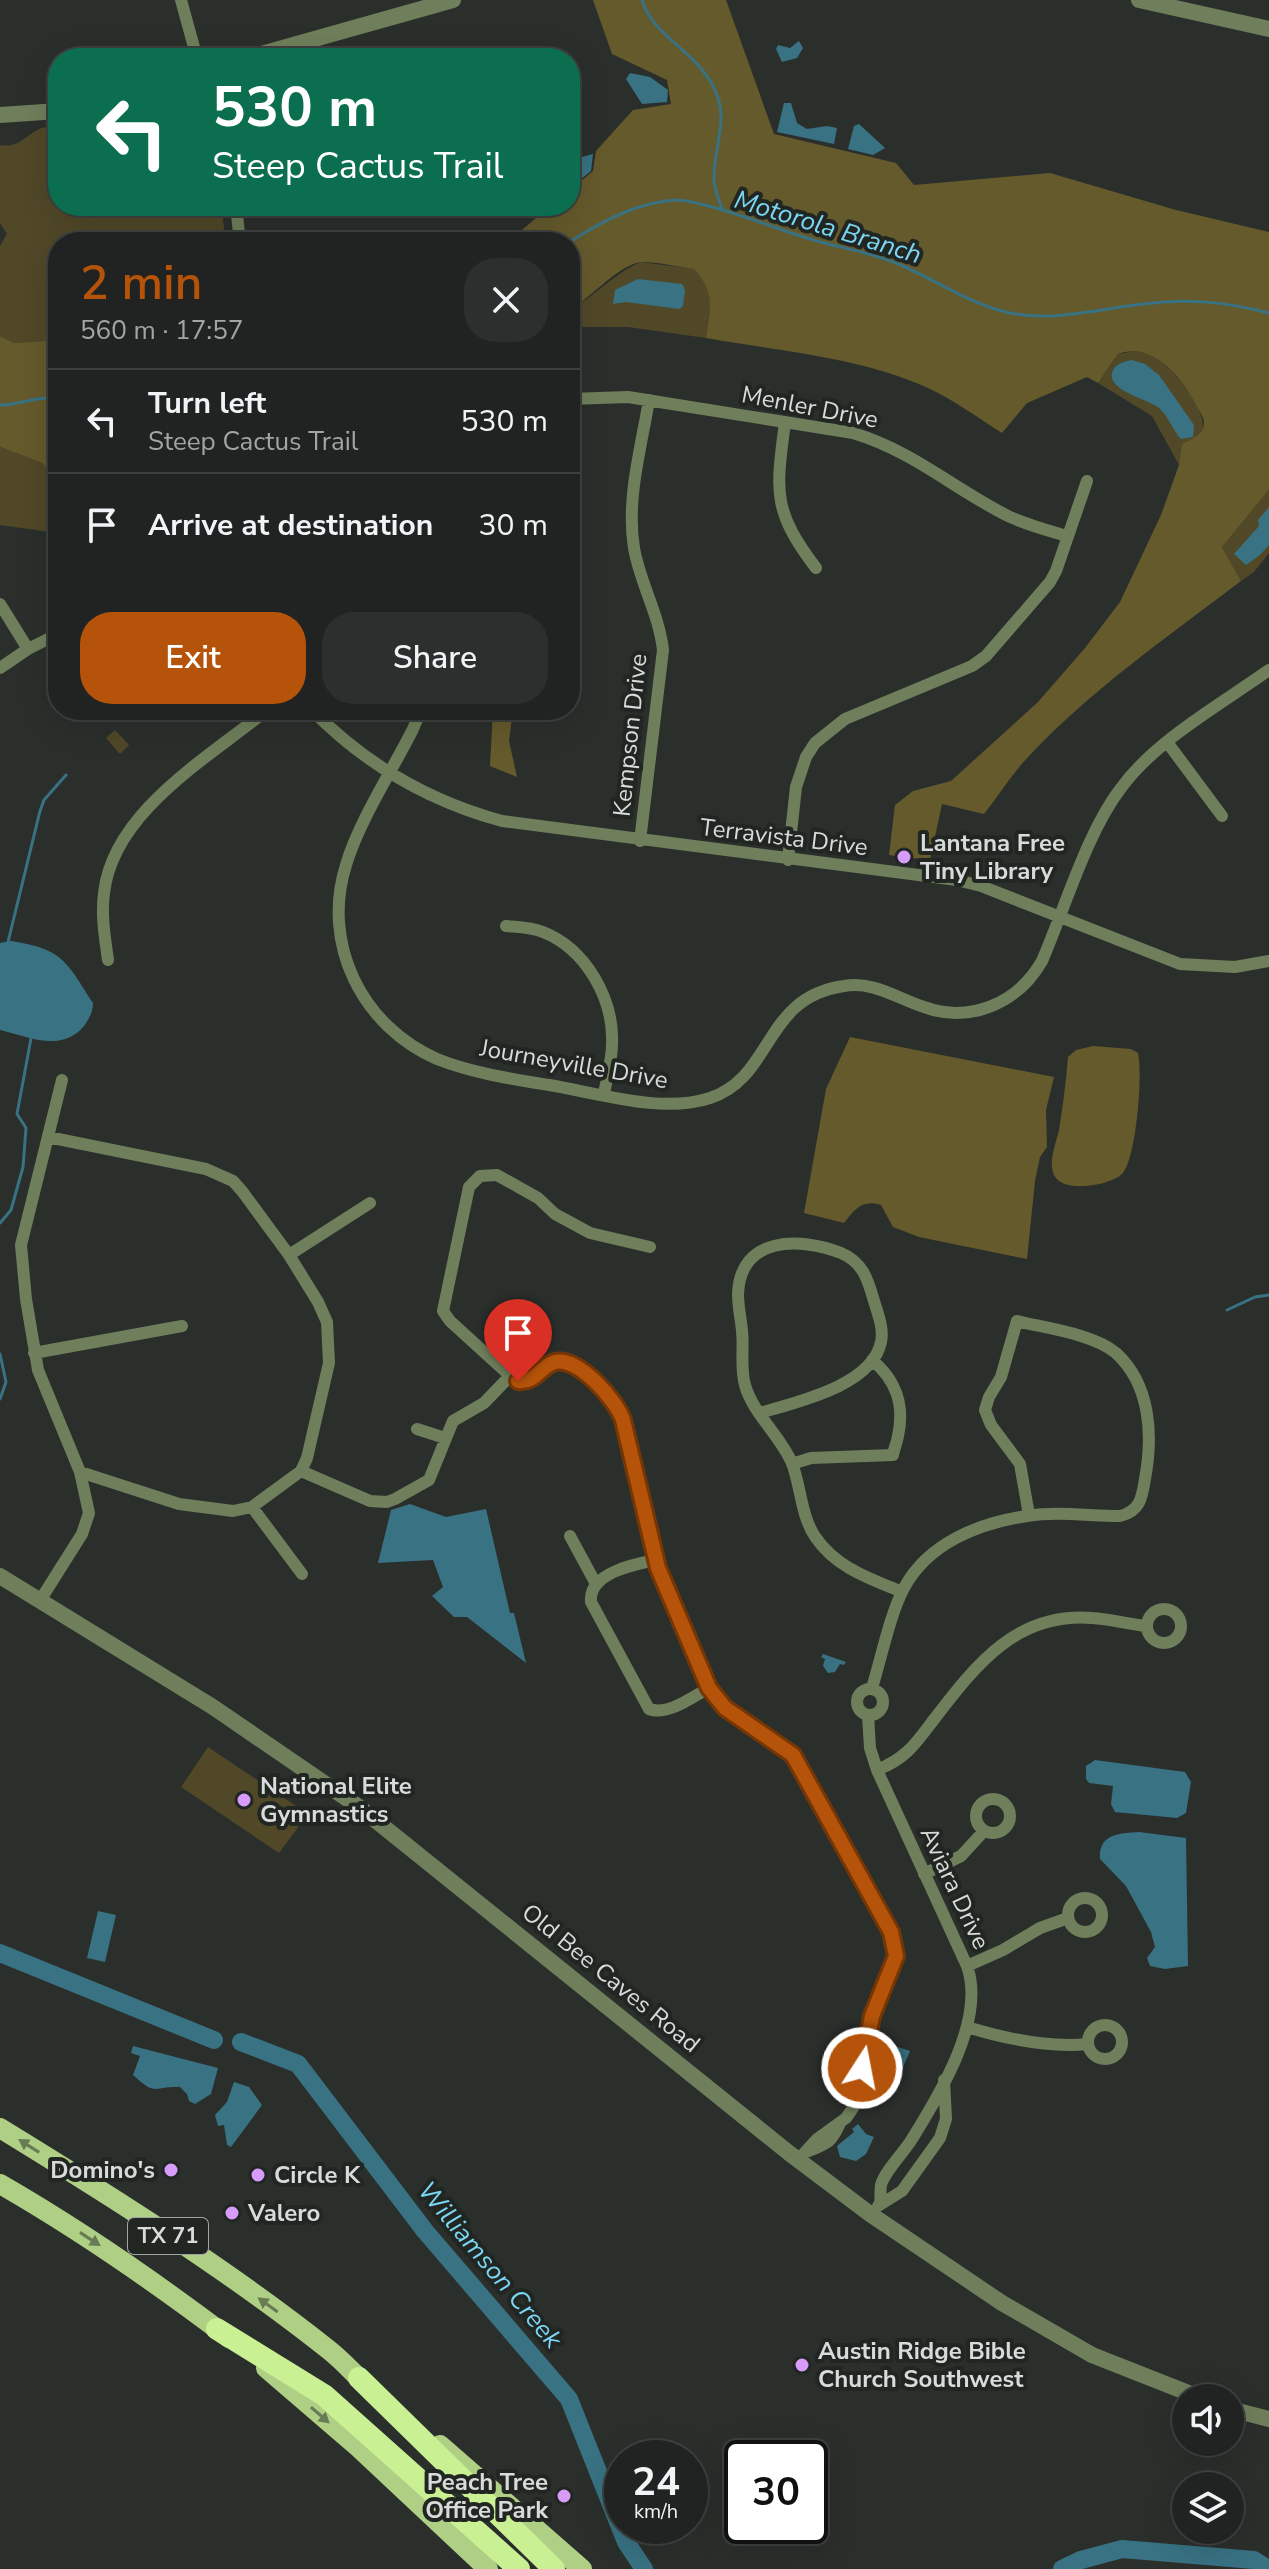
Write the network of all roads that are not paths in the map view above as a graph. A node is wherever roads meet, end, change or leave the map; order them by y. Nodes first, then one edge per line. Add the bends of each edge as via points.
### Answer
1 (181, 0) edge
2 (453, 0) edge
3 (1139, 0) edge
4 (1269, 29) edge
5 (194, 48) edge
6 (283, 48) edge
7 (48, 112) edge
8 (0, 115) edge
9 (580, 398) edge
10 (649, 400) junction
11 (785, 422) junction
12 (1087, 481) dead end
13 (1067, 536) junction
14 (816, 568) dead end
15 (0, 604) edge
16 (48, 639) edge
17 (28, 649) junction
18 (0, 668) edge
19 (1269, 670) edge
20 (254, 720) edge
21 (323, 720) edge
22 (416, 720) edge
23 (1167, 742) junction
24 (390, 775) junction
25 (1222, 816) dead end
26 (640, 841) junction
27 (788, 860) junction
28 (1060, 918) junction
29 (506, 926) dead end
30 (108, 960) dead end
31 (1269, 961) edge
32 (62, 1080) dead end
33 (604, 1094) junction
34 (48, 1137) junction
35 (370, 1203) dead end
36 (650, 1247) dead end
37 (289, 1255) junction
38 (182, 1326) dead end
39 (34, 1353) junction
40 (872, 1360) junction
41 (510, 1376) junction
42 (760, 1413) junction
43 (417, 1429) dead end
44 (445, 1438) junction
45 (792, 1464) junction
46 (301, 1471) junction
47 (80, 1472) junction
48 (252, 1507) junction
49 (1029, 1515) junction
50 (570, 1536) dead end
51 (656, 1560) junction
52 (302, 1574) dead end
53 (0, 1576) edge
54 (596, 1584) junction
55 (902, 1592) junction
56 (41, 1599) junction
57 (1146, 1626) dead end
58 (709, 1688) junction
59 (877, 1770) junction
60 (984, 1831) dead end
61 (924, 1874) junction
62 (1068, 1918) dead end
63 (967, 1966) junction
64 (967, 2027) junction
65 (1088, 2044) dead end
66 (944, 2080) junction
67 (0, 2128) edge
68 (907, 2148) junction
69 (804, 2156) junction
70 (925, 2160) junction
71 (0, 2184) edge
72 (875, 2208) junction
73 (217, 2329) junction
74 (359, 2378) junction
75 (1172, 2387) edge
76 (1244, 2413) edge
77 (1269, 2419) edge
78 (481, 2567) edge
79 (519, 2569) edge
80 (554, 2569) edge
81 (582, 2569) edge

1 - 5 street
2 - 6 street
3 - 4 street
7 - 8 street
9 - 10 street, Menler Drive
10 - 11 street, Menler Drive
10 - 26 street, Kempson Drive via 632,530 663,650
11 - 13 street, Menler Drive via 872,439 917,459 1008,516
11 - 14 street via 777,474 780,502 794,539
12 - 13 street
13 - 27 street via 1050,582 986,656 845,719 815,743 796,787
15 - 17 street
16 - 17 street
17 - 18 street
19 - 23 street, Journeyville Drive
20 - 30 street via 158,797 125,835 104,891
21 - 24 street, Terravista Drive
22 - 24 street, Journeyville Drive
23 - 25 street
23 - 28 street, Journeyville Drive via 1136,769 1108,806
24 - 26 street, Terravista Drive via 446,803 502,821
24 - 33 street, Journeyville Drive via 352,847 339,901 347,964 372,1010 401,1038 439,1059
26 - 27 street, Terravista Drive
27 - 28 street, Terravista Drive via 957,880
28 - 31 street, Terravista Drive via 1180,964 1235,967
28 - 33 street, Journeyville Drive via 1035,973 992,1007 949,1013 870,986 829,989 810,996 783,1018 754,1065 719,1095 659,1104
29 - 33 street via 555,938 597,982 611,1023
32 - 34 street
34 - 37 street via 220,1174 242,1191
34 - 39 street via 21,1245
35 - 37 street
36 - 41 street via 590,1233 497,1175 475,1179 463,1208 443,1311
37 - 46 street via 329,1331 329,1363
38 - 39 street
39 - 47 street
40 - 42 street via 829,1391
40 - 42 street via 882,1329 859,1265 841,1253 797,1243 763,1249 749,1262 738,1294 743,1376
40 - 45 street via 897,1390 900,1419 893,1455 811,1458
41 - 44 street via 484,1403 457,1417
41 - 51 street via 529,1381 564,1361 617,1404
42 - 45 street
43 - 44 street
44 - 46 street via 429,1480 387,1502 370,1501
45 - 55 street via 816,1539 844,1567
46 - 48 street
47 - 48 street via 179,1504 233,1511
47 - 56 street via 87,1522
48 - 52 street
49 - 49 street, Aviara Drive via 1120,1516 1134,1511 1141,1501 1151,1445 1145,1408 1130,1369 1118,1355 1103,1344 1017,1321 985,1410 1020,1464
49 - 55 street, Aviara Drive via 974,1529 951,1541 918,1568
50 - 54 street
51 - 54 street via 630,1566
51 - 58 street
53 - 56 street, Old Bee Caves Road
54 - 58 street via 591,1602 647,1707 667,1709
55 - 59 street, Aviara Drive via 872,1688 882,1694 883,1707 868,1715
56 - 69 street, Old Bee Caves Road via 359,1807
57 - 59 street via 1076,1618 1020,1632 974,1668 903,1758
58 - 69 street via 725,1708 793,1755 894,1938 896,1956 870,2025 856,2099 835,2136
59 - 61 street, Aviara Drive
60 - 61 street via 961,1856
61 - 63 street, Aviara Drive
62 - 63 street
63 - 64 street, Aviara Drive via 973,1986
64 - 65 street via 1002,2038
64 - 66 street, Aviara Drive
66 - 68 street, Aviara Drive
66 - 70 street, Aviara Drive via 946,2119
74 -> 67 main road, TX 71 via 331,2351 250,2293
68 - 70 street
68 - 72 street, Aviara Drive via 882,2181
69 - 72 street, Old Bee Caves Road
70 - 72 street, Aviara Drive via 902,2191
71 -> 73 main road via 51,2213
72 - 75 street, Old Bee Caves Road via 1002,2303 1092,2355
73 -> 78 main road via 359,2448
73 - 79 highway via 324,2395
74 - 80 highway, TX 71
74 - 81 main road, TX 71
76 - 77 street

